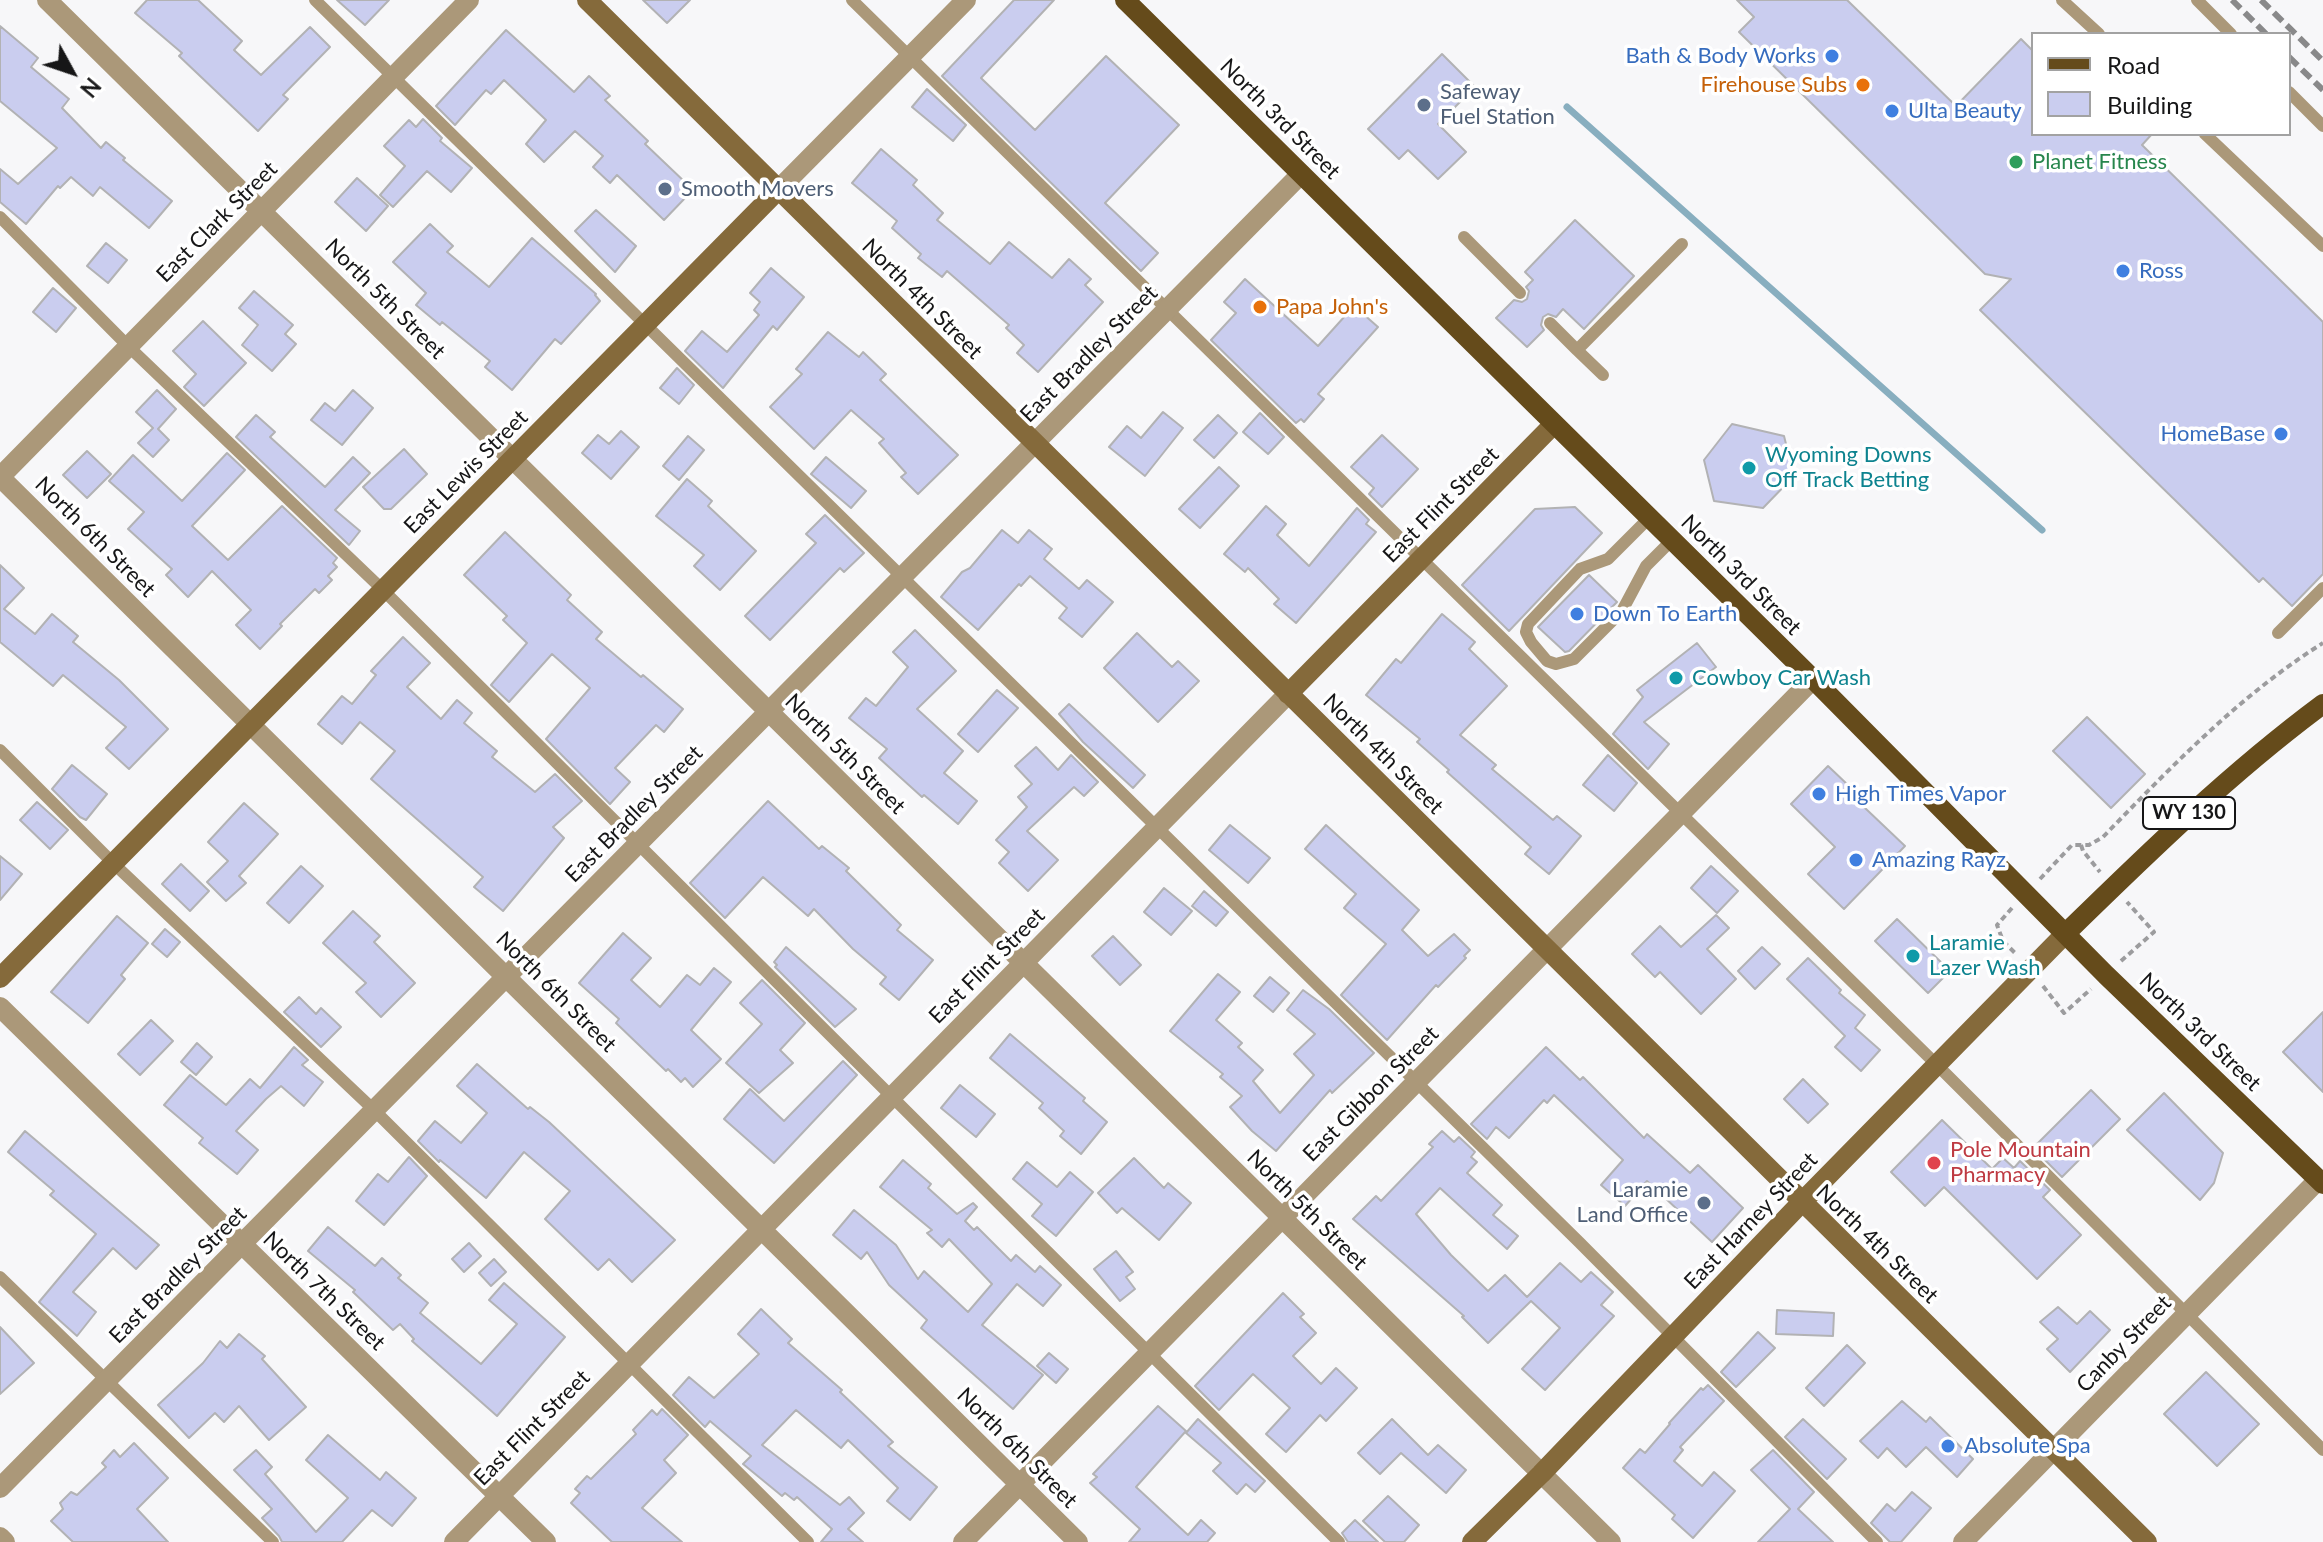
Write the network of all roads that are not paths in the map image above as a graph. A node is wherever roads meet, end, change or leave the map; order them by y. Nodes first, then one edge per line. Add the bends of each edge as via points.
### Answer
1 (47, 0) edge
2 (315, 0) edge
3 (469, 0) edge
4 (587, 0) edge
5 (852, 0) edge
6 (966, 0) edge
7 (1125, 0) edge
8 (2062, 0) edge
9 (2197, 0) edge
10 (2097, 32) edge
11 (2229, 32) edge
12 (910, 57) junction
13 (393, 78) junction
14 (2291, 94) edge
15 (2323, 126) edge
16 (2207, 136) edge
17 (1301, 174) junction
18 (778, 190) junction
19 (262, 211) junction
20 (0, 217) edge
21 (1464, 237) dead end
22 (1682, 244) dead end
23 (2323, 246) edge
24 (1520, 293) dead end
25 (1168, 309) junction
26 (1550, 323) dead end
27 (646, 324) junction
28 (128, 346) junction
29 (1577, 350) junction
30 (1603, 375) dead end
31 (1554, 424) junction
32 (1035, 444) junction
33 (512, 459) junction
34 (0, 477) edge
35 (1649, 518) junction
36 (1672, 540) junction
37 (1422, 559) junction
38 (903, 576) junction
39 (2323, 588) edge
40 (383, 590) junction
41 (2278, 633) dead end
42 (1813, 679) junction
43 (1288, 694) junction
44 (2323, 704) edge
45 (768, 712) junction
46 (250, 725) junction
47 (0, 750) edge
48 (1681, 813) junction
49 (1157, 828) junction
50 (637, 845) junction
51 (113, 863) junction
52 (2066, 933) junction
53 (1547, 949) junction
54 (1023, 964) junction
55 (506, 977) junction
56 (0, 978) edge
57 (0, 1007) edge
58 (1936, 1064) junction
59 (1414, 1083) junction
60 (892, 1096) junction
61 (374, 1110) junction
62 (2321, 1182) edge
63 (1801, 1203) junction
64 (1282, 1219) junction
65 (762, 1229) junction
66 (242, 1244) junction
67 (0, 1277) edge
68 (2187, 1314) junction
69 (1672, 1338) junction
70 (1149, 1353) junction
71 (628, 1365) junction
72 (106, 1381) junction
73 (2054, 1450) junction
74 (2323, 1450) edge
75 (1541, 1474) junction
76 (1020, 1484) junction
77 (0, 1488) edge
78 (499, 1496) junction
79 (0, 1537) edge
80 (5, 1542) edge
81 (273, 1542) edge
82 (454, 1542) edge
83 (546, 1542) edge
84 (808, 1542) edge
85 (963, 1542) edge
86 (1078, 1542) edge
87 (1339, 1542) edge
88 (1472, 1542) edge
89 (1611, 1542) edge
90 (1877, 1542) edge
91 (1963, 1542) edge
92 (2147, 1542) edge

1 - 19 street, North 5th Street
2 - 13 lane
3 - 13 street, East Clark Street
4 - 18 street, North 4th Street
5 - 12 lane
6 - 12 street, East Lewis Street
7 - 17 main road, North 3rd Street
8 - 10 lane
9 - 11 lane
12 - 18 street, East Lewis Street
12 - 25 lane
13 - 19 street, East Clark Street
13 - 27 lane
14 - 15 lane
16 - 23 lane
17 - 25 street, East Bradley Street
17 - 31 main road, North 3rd Street
18 - 27 street, East Lewis Street
18 - 32 street, North 4th Street
19 - 28 street, East Clark Street
19 - 33 street, North 5th Street
20 - 28 lane
21 - 24 lane
22 - 29 lane
25 - 32 street, East Bradley Street
25 - 37 lane
26 - 29 lane
27 - 33 street, East Lewis Street
27 - 38 lane
28 - 34 street, East Clark Street
28 - 40 lane
29 - 30 lane
31 - 35 main road, North 3rd Street
31 - 37 street, East Flint Street
32 - 38 street, East Bradley Street
32 - 43 street, North 4th Street
33 - 40 street, East Lewis Street
33 - 45 street, North 5th Street
34 - 46 street, North 6th Street
35 - 36 main road, North 3rd Street
35 - 36 lane via 1608,559 1580,569 1528,624 1531,642 1547,661 1574,659 1622,611 1646,566
36 - 42 main road, North 3rd Street
37 - 43 street, East Flint Street
37 - 48 lane
38 - 45 street, East Bradley Street
38 - 49 lane
39 - 41 lane
40 - 46 street, East Lewis Street
40 - 50 lane
42 - 48 street, East Gibbon Street
42 - 52 main road, North 3rd Street
43 - 49 street, East Flint Street
43 - 53 street, North 4th Street
44 - 52 main road, WY 130 via 2191,811
45 - 50 street, East Bradley Street
45 - 54 street, North 5th Street
46 - 51 street, East Lewis Street
46 - 55 street, North 6th Street
47 - 51 lane
48 - 53 street, East Gibbon Street
48 - 58 lane
49 - 54 street, East Flint Street
49 - 59 lane
50 - 55 street, East Bradley Street
50 - 60 lane
51 - 56 street, East Lewis Street
51 - 61 lane
52 - 58 street, East Harney Street
52 - 62 main road, North 3rd Street
53 - 59 street, East Gibbon Street
53 - 63 street, North 4th Street
54 - 60 street, East Flint Street
54 - 64 street, North 5th Street
55 - 61 street, East Bradley Street
55 - 65 street, North 6th Street
57 - 66 street, North 7th Street
58 - 63 street, East Harney Street
58 - 68 lane
59 - 64 street, East Gibbon Street
59 - 69 lane
60 - 65 street, East Flint Street
60 - 70 lane
61 - 66 street, East Bradley Street
61 - 71 lane
62 - 68 street, Canby Street
63 - 69 street, East Harney Street
63 - 73 street, North 4th Street
64 - 70 street, East Gibbon Street
64 - 75 street, North 5th Street
65 - 71 street, East Flint Street
65 - 76 street, North 6th Street
66 - 72 street, East Bradley Street
66 - 78 street, North 7th Street
67 - 72 lane
68 - 73 street, Canby Street
68 - 74 lane
69 - 75 street, East Harney Street
69 - 90 lane
70 - 76 street, East Gibbon Street
70 - 87 lane
71 - 78 street, East Flint Street
71 - 84 lane
72 - 77 street, East Bradley Street
72 - 81 lane
73 - 91 street, Canby Street
73 - 92 street, North 4th Street
75 - 88 street, East Harney Street
75 - 89 street, North 5th Street
76 - 85 street, East Gibbon Street
76 - 86 street, North 6th Street
78 - 82 street, East Flint Street
78 - 83 street, North 7th Street
79 - 80 street

